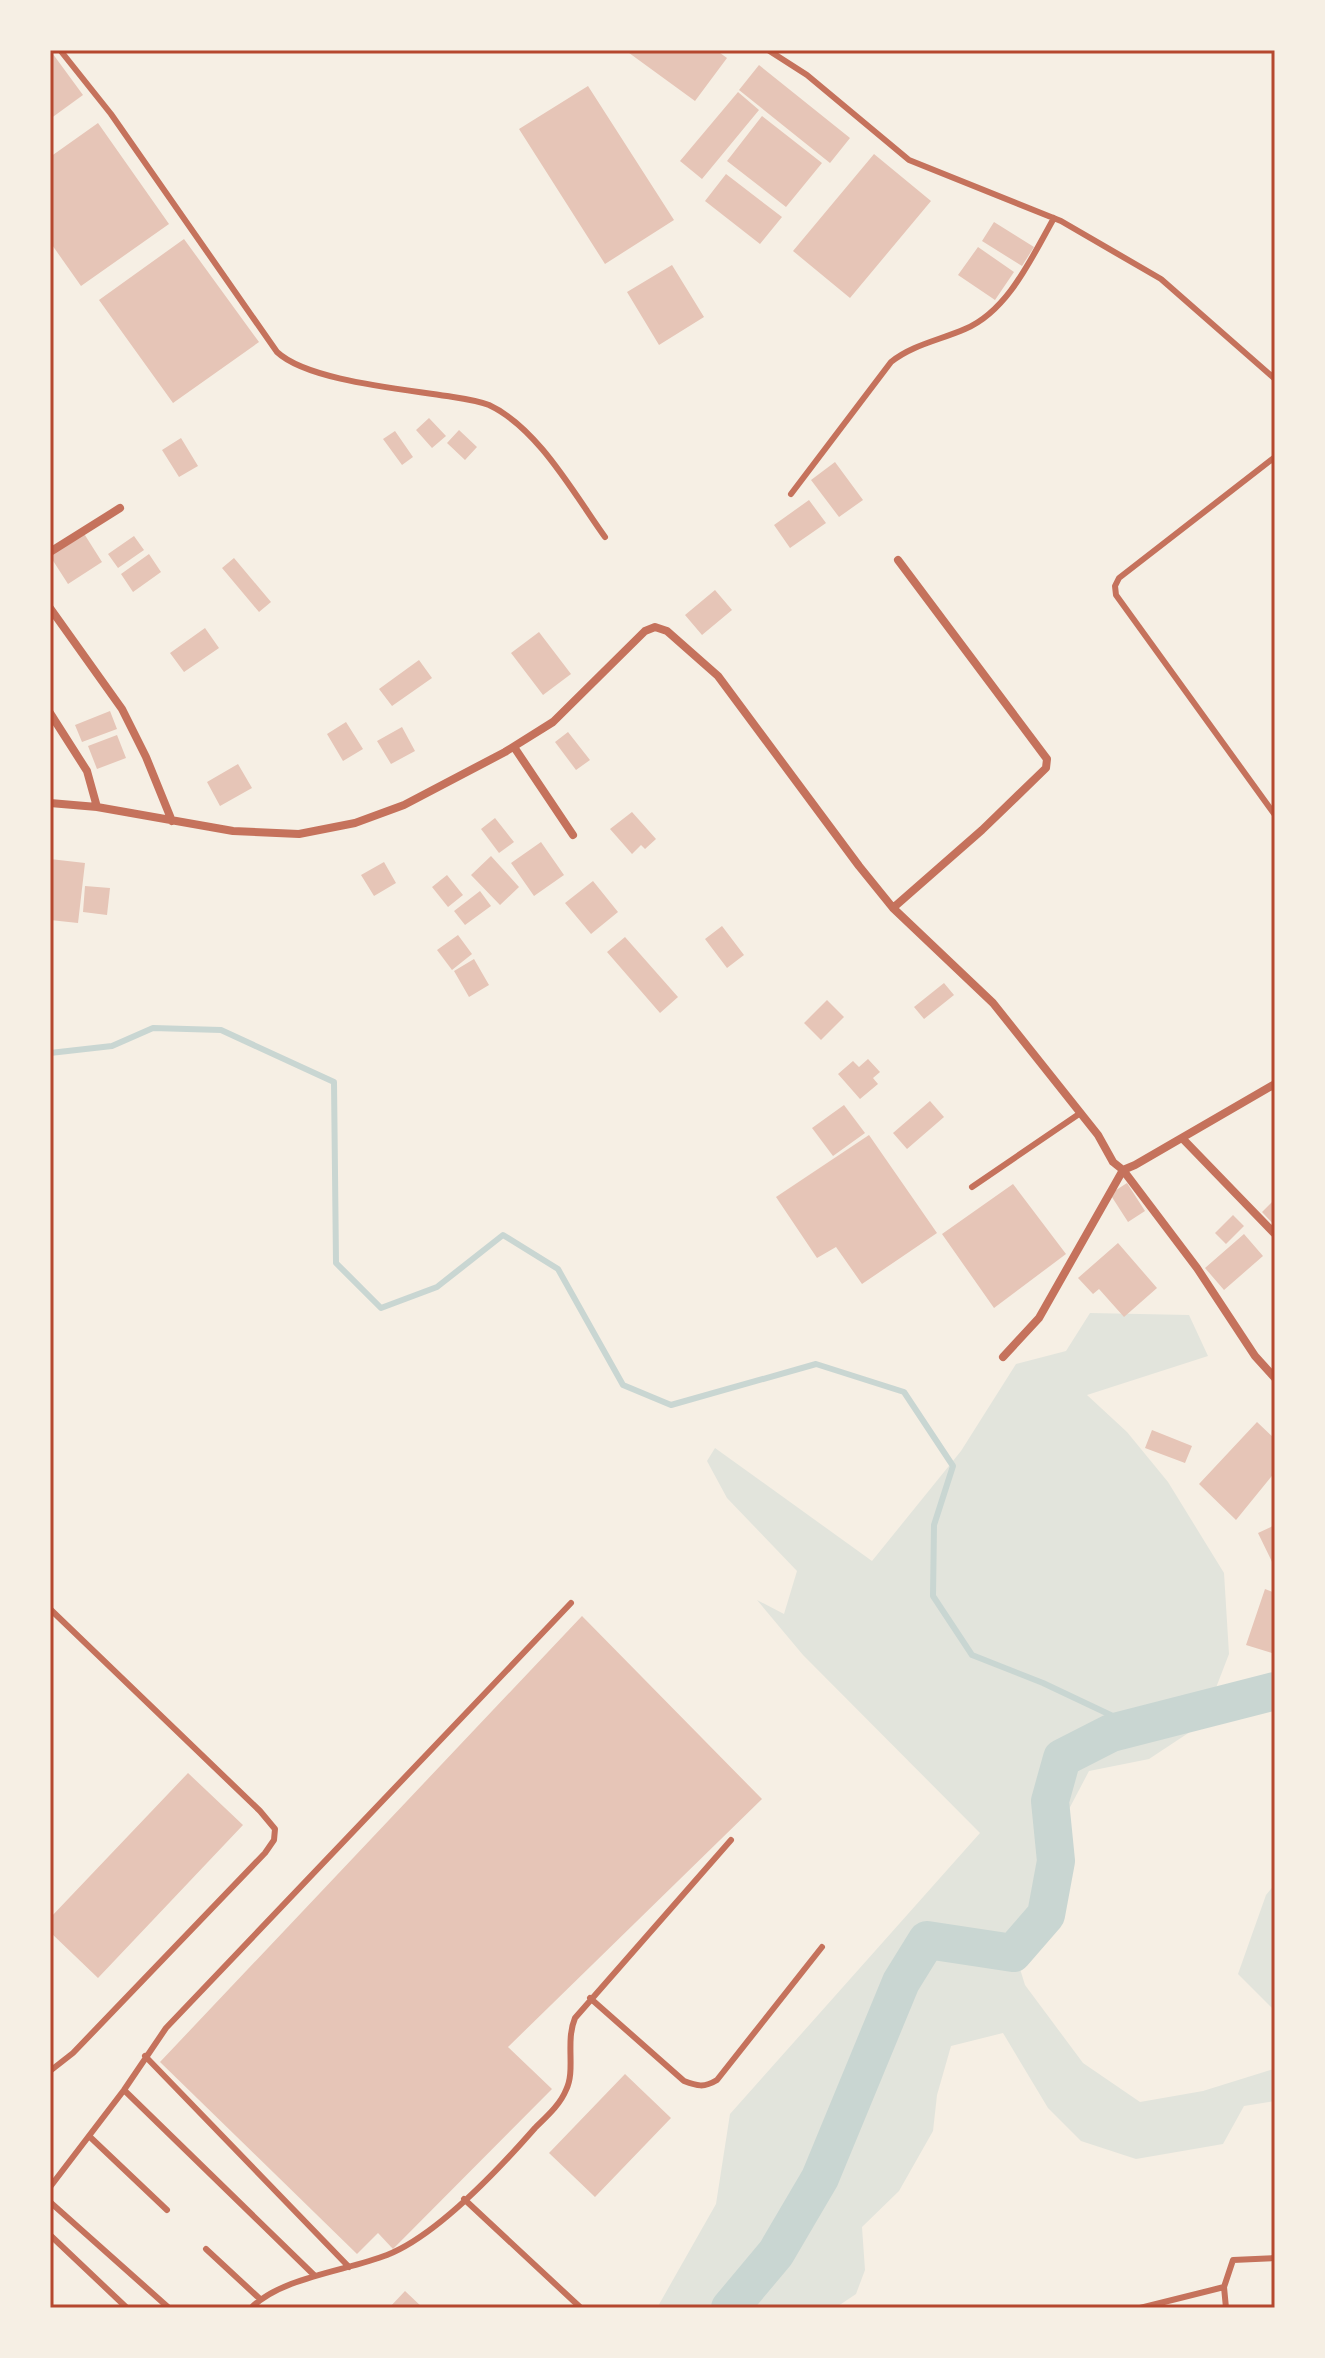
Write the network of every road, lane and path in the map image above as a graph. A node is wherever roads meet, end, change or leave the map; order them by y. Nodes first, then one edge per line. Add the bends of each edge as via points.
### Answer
1 (60, 50) edge
2 (768, 50) edge
3 (1054, 218) junction
4 (1275, 379) edge
5 (1275, 457) edge
6 (791, 494) dead end
7 (120, 508) dead end
8 (605, 537) dead end
9 (50, 552) edge
10 (898, 560) dead end
11 (50, 608) edge
12 (50, 713) edge
13 (514, 747) junction
14 (50, 803) edge
15 (97, 807) junction
16 (1275, 815) edge
17 (172, 821) junction
18 (573, 835) dead end
19 (893, 908) junction
20 (1275, 1084) edge
21 (1079, 1114) junction
22 (1182, 1138) junction
23 (1123, 1170) junction
24 (972, 1187) dead end
25 (1275, 1234) edge
26 (1003, 1357) dead end
27 (1275, 1378) edge
28 (571, 1603) dead end
29 (50, 1609) edge
30 (731, 1840) dead end
31 (822, 1947) dead end
32 (590, 1998) junction
33 (145, 2056) junction
34 (50, 2071) edge
35 (124, 2090) junction
36 (89, 2136) junction
37 (50, 2187) edge
38 (464, 2199) junction
39 (50, 2202) edge
40 (167, 2210) dead end
41 (50, 2235) edge
42 (206, 2249) dead end
43 (1275, 2258) edge
44 (349, 2267) junction
45 (315, 2276) junction
46 (1224, 2287) junction
47 (260, 2299) junction
48 (127, 2308) edge
49 (169, 2308) edge
50 (251, 2308) edge
51 (581, 2308) edge
52 (1140, 2308) edge
53 (1226, 2308) edge

1 - 8 lane via 286,361 349,380 487,405 540,447
2 - 3 lane via 807,75 909,160
3 - 4 lane via 1161,279
3 - 6 lane via 990,315 891,362
5 - 16 lane via 1115,586 1116,595
7 - 9 street
10 - 19 street via 1047,759 1040,774
11 - 17 street via 122,709
12 - 15 street via 93,783
13 - 17 street via 404,805 355,823 299,834
13 - 18 street
13 - 19 street via 553,722 645,631 667,631 718,676
14 - 15 street
15 - 17 street
19 - 21 street via 993,1003
20 - 22 street
21 - 23 street
21 - 24 lane
22 - 23 street
22 - 25 street
23 - 26 street via 1039,1318
23 - 27 street
28 - 33 lane via 176,2017
29 - 34 lane via 275,1829 265,1853
30 - 32 lane
31 - 32 lane via 708,2086 684,2081
32 - 38 lane via 569,2032 568,2088 560,2101
33 - 35 lane
33 - 44 lane
35 - 36 lane
35 - 45 lane
36 - 37 lane
36 - 40 lane
38 - 44 lane via 418,2239
38 - 51 lane
39 - 49 lane
41 - 48 lane
42 - 47 lane
43 - 46 lane via 1233,2260
44 - 45 lane
45 - 47 lane
46 - 52 lane
46 - 53 lane
47 - 50 lane

